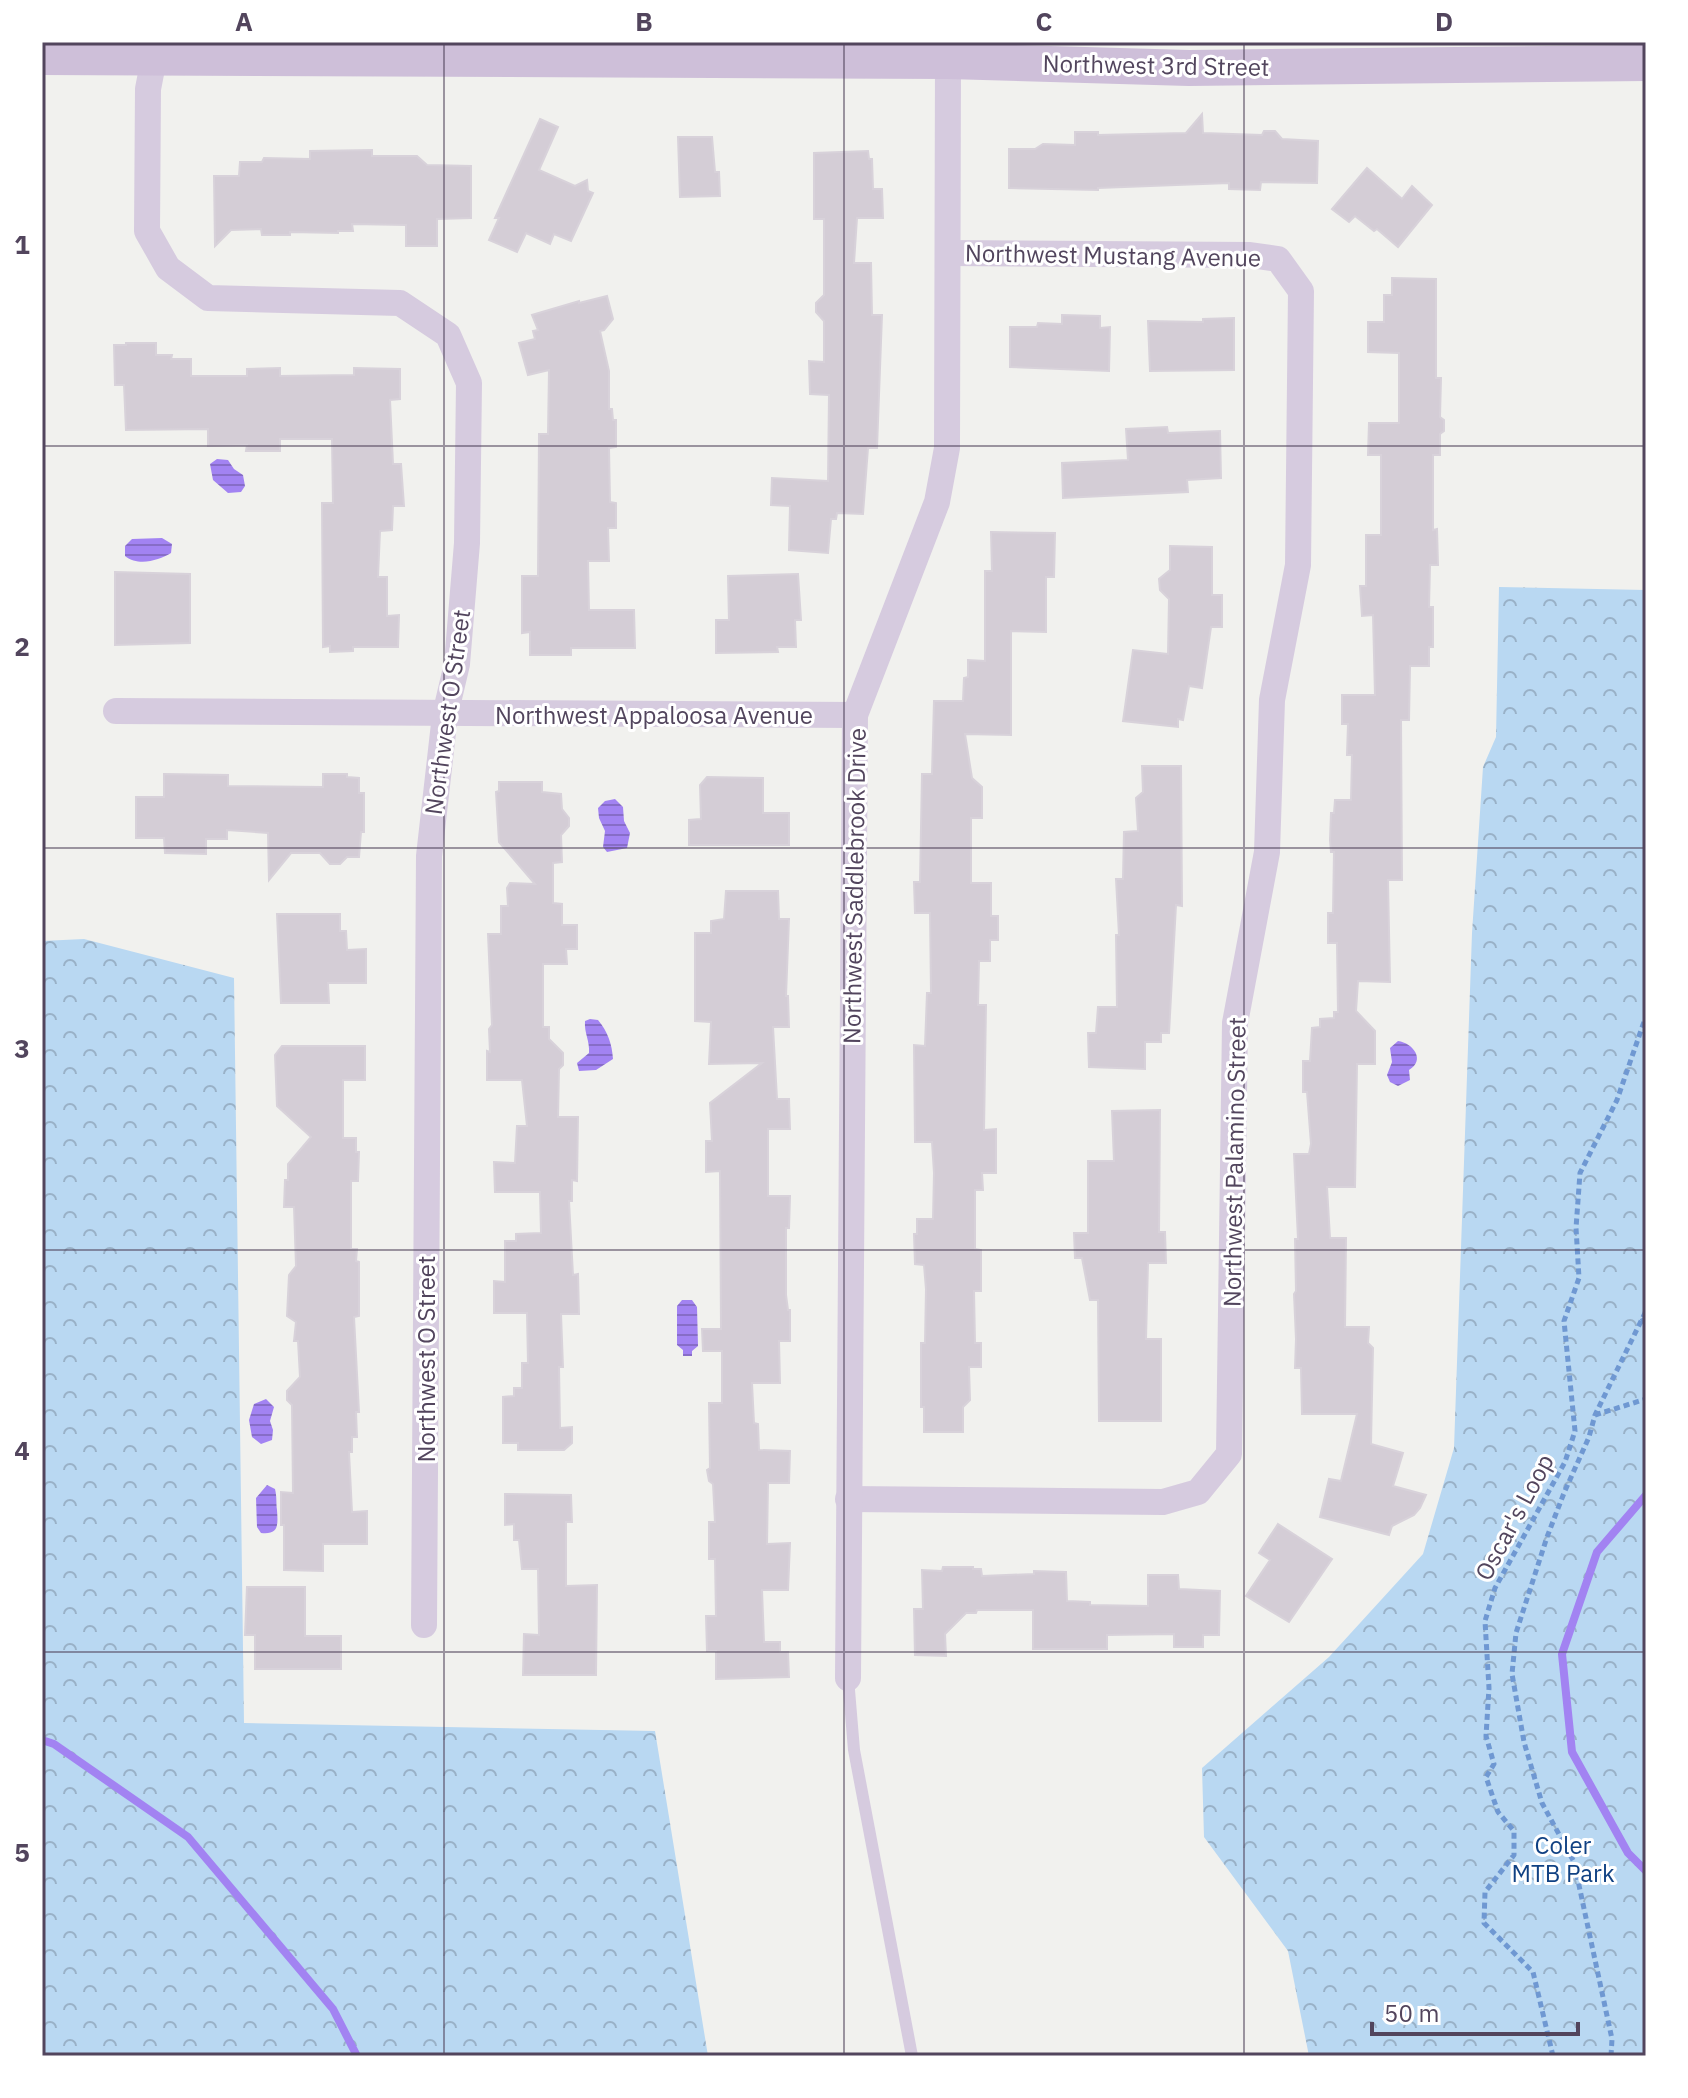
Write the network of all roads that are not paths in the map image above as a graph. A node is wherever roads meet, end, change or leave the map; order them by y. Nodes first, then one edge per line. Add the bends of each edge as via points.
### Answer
1 (154, 50) edge
2 (42, 57) edge
3 (948, 61) junction
4 (1646, 63) edge
5 (949, 253) junction
6 (1278, 259) joint
7 (116, 711) dead end
8 (445, 715) junction
9 (855, 715) junction
10 (848, 1499) junction
11 (424, 1625) dead end
12 (848, 1678) joint
13 (912, 2056) edge

1 - 2 street, Northwest 3rd Street
1 - 3 street, Northwest 3rd Street
1 - 8 street, Northwest O Street via 148,89 147,231 168,268 208,298 400,303 448,335 469,383 467,543 457,664
3 - 4 street, Northwest 3rd Street via 1189,68
3 - 5 street, Northwest Saddlebrook Drive
5 - 6 street, Northwest Mustang Avenue
5 - 9 street, Northwest Saddlebrook Drive via 947,448 937,502
6 - 10 street, Northwest Palamino Street via 1301,291 1298,565 1272,700 1267,852 1235,1023 1229,1454 1198,1492 1163,1502
7 - 8 street, Northwest Appaloosa Avenue
8 - 9 street, Northwest Appaloosa Avenue
8 - 11 street, Northwest O Street via 429,856
9 - 10 street, Northwest Saddlebrook Drive
10 - 12 street, Northwest Saddlebrook Drive
12 - 13 lane via 854,1750

